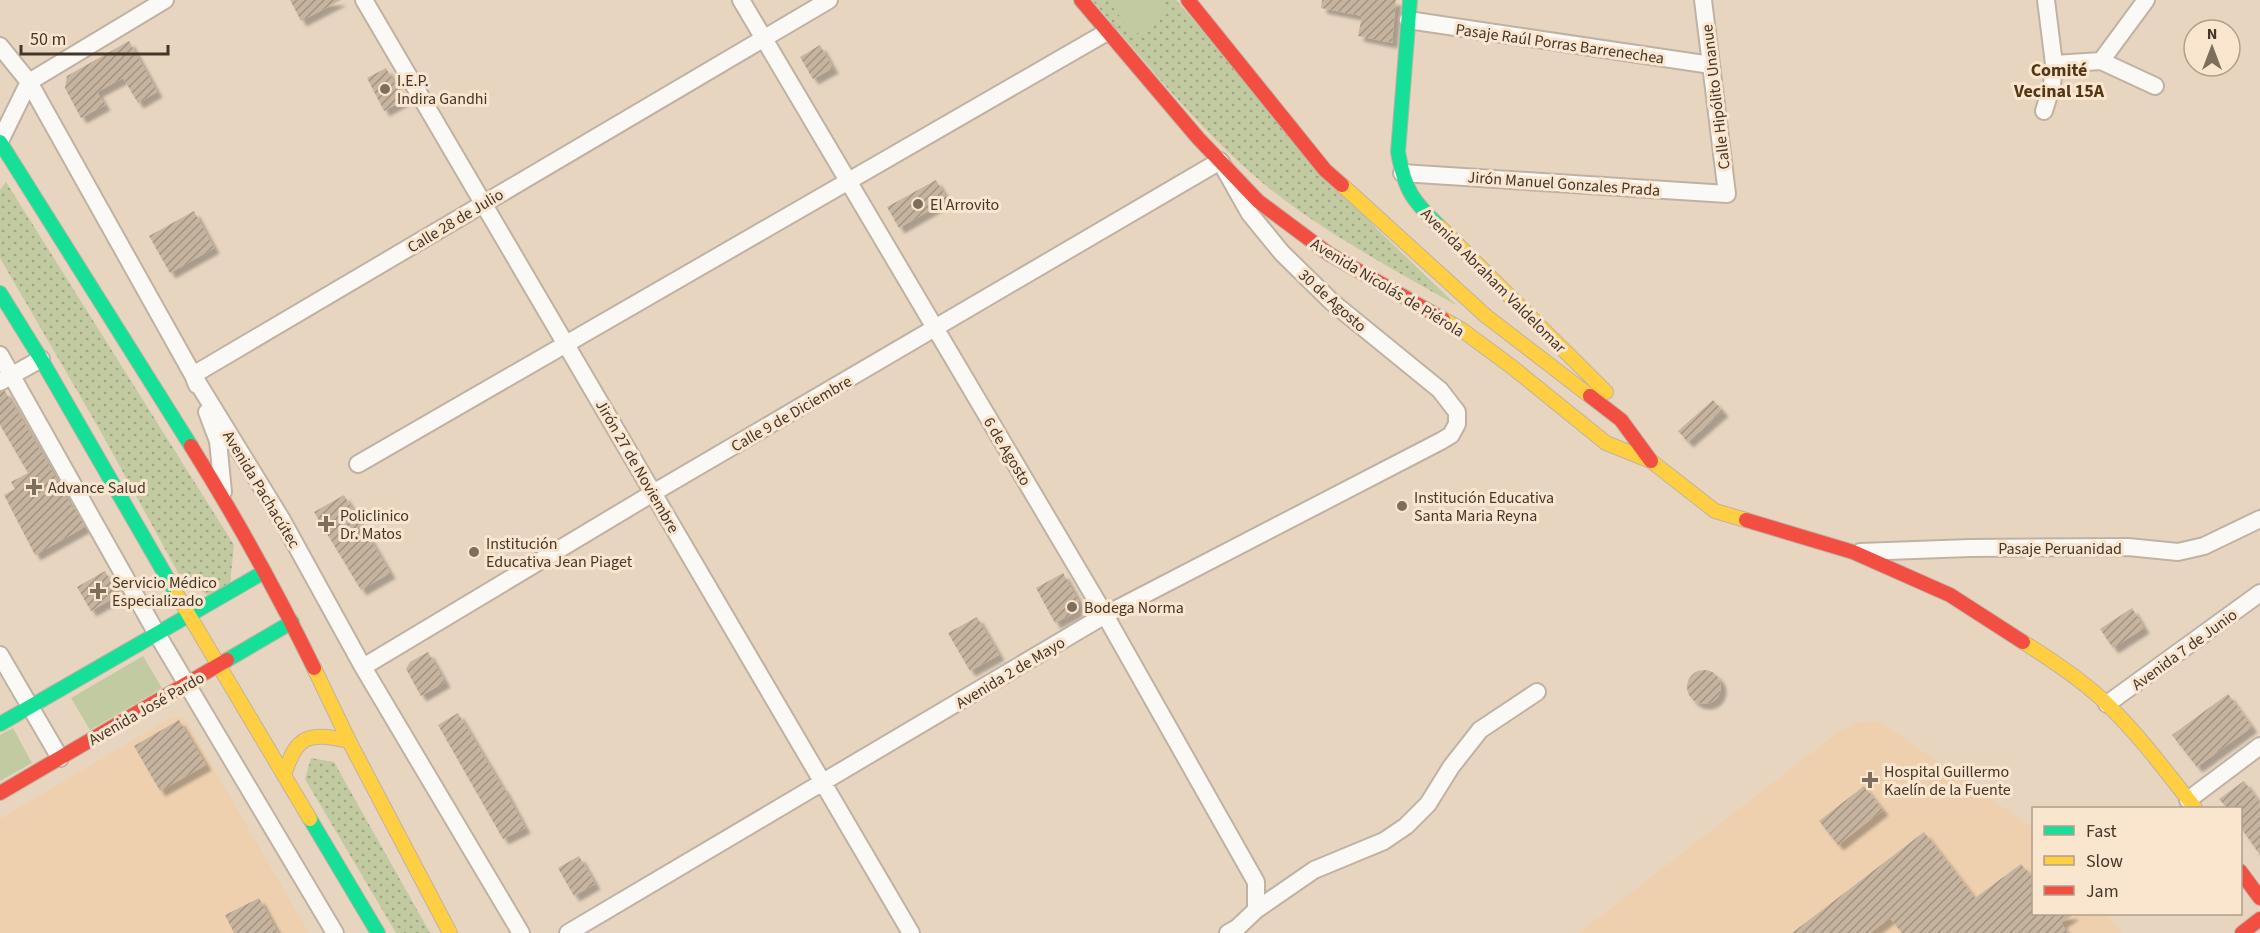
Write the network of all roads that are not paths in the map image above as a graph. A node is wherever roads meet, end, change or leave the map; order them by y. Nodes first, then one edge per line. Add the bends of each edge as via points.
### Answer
1 (165, 0) edge
2 (364, 0) edge
3 (741, 0) edge
4 (829, 0) edge
5 (1081, 0) edge
6 (1188, 0) edge
7 (1410, 0) edge
8 (1703, 0) edge
9 (2046, 0) edge
10 (2146, 0) edge
11 (1408, 20) junction
12 (1107, 32) junction
13 (763, 38) junction
14 (0, 46) edge
15 (2101, 61) junction
16 (2054, 64) junction
17 (1711, 65) junction
18 (29, 82) junction
19 (2155, 86) dead end
20 (2044, 111) dead end
21 (0, 141) edge
22 (1220, 161) junction
23 (1402, 173) junction
24 (849, 181) junction
25 (1727, 194) joint
26 (483, 203) junction
27 (0, 293) edge
28 (936, 328) junction
29 (566, 344) junction
30 (0, 355) edge
31 (41, 359) junction
32 (193, 375) junction
33 (6, 378) edge
34 (1457, 424) joint
35 (1651, 461) junction
36 (358, 464) dead end
37 (1684, 486) junction
38 (653, 493) junction
39 (224, 499) junction
40 (2260, 519) edge
41 (1853, 552) junction
42 (264, 572) junction
43 (2260, 593) edge
44 (1105, 615) junction
45 (189, 616) junction
46 (292, 622) junction
47 (157, 634) junction
48 (0, 655) edge
49 (219, 665) junction
50 (363, 667) junction
51 (187, 684) junction
52 (1537, 692) dead end
53 (2107, 704) junction
54 (30, 707) junction
55 (0, 724) edge
56 (349, 741) junction
57 (2260, 746) edge
58 (60, 758) junction
59 (284, 775) junction
60 (822, 782) junction
61 (0, 793) edge
62 (2191, 804) edge
63 (2242, 872) edge
64 (2260, 898) edge
65 (1256, 910) junction
66 (2260, 920) edge
67 (335, 933) edge
68 (378, 933) edge
69 (450, 933) edge
70 (521, 933) edge
71 (568, 933) edge
72 (911, 933) edge
73 (1228, 933) edge
74 (2242, 933) edge

1 - 18 street
2 - 26 street, Jirón 27 de Noviembre
3 - 13 street, 6 de Agosto
4 - 13 street, Calle 28 de Julio
5 - 12 main road, Avenida Nicolás de Piérola
6 - 35 main road, Avenida Nicolás de Piérola via 1325,170 1486,316 1621,420
7 - 11 main road, Avenida Abraham Valdelomar
8 - 17 street, Calle Hipólito Unanue
9 - 16 street
10 - 15 street
11 - 17 street, Pasaje Raúl Porras Barrenechea
11 - 23 main road, Avenida Abraham Valdelomar via 1398,134
12 - 22 main road, Avenida Nicolás de Piérola
12 - 24 street
13 - 24 street, 6 de Agosto
13 - 26 street, Calle 28 de Julio
14 - 18 street, Avenida Pachacútec
15 - 16 street
15 - 19 street
16 - 20 street
17 - 25 street, Calle Hipólito Unanue
18 - 21 street
18 - 32 street, Avenida Pachacútec
21 - 39 main road
22 - 28 street, Calle 9 de Diciembre
22 - 34 street, 30 de Agosto via 1250,214 1282,253 1332,302 1440,390 1457,412
22 - 35 main road, Avenida Nicolás de Piérola via 1258,201 1329,254 1461,330 1606,442
23 - 25 street, Jirón Manuel Gonzales Prada
23 - 37 main road, Avenida Abraham Valdelomar via 1410,195 1426,214 1616,402
24 - 28 street, 6 de Agosto
24 - 29 street
26 - 29 street, Jirón 27 de Noviembre
26 - 32 street, Calle 28 de Julio
27 - 31 main road
28 - 38 street, Calle 9 de Diciembre
28 - 44 street, 6 de Agosto
29 - 36 street
29 - 38 street, Jirón 27 de Noviembre
30 - 33 street
31 - 33 street
31 - 45 main road
32 - 39 street via 218,441
32 - 50 street, Avenida Pachacútec via 282,520
33 - 47 street
34 - 44 street, Avenida 2 de Mayo via 1451,435 1441,441
35 - 37 main road, Avenida Nicolás de Piérola
37 - 41 main road, Avenida Nicolás de Piérola via 1714,510
38 - 50 street, Calle 9 de Diciembre
38 - 60 street, Jirón 27 de Noviembre
39 - 42 main road
40 - 41 street, Pasaje Peruanidad via 2204,546 2178,552 2128,547
41 - 53 main road, Avenida Nicolás de Piérola via 1950,595 2047,657
42 - 45 main road
42 - 46 main road
43 - 53 street, Avenida 7 de Junio
44 - 60 street, Avenida 2 de Mayo
44 - 65 street, 6 de Agosto via 1256,882
45 - 47 main road
45 - 49 main road
46 - 49 main road, Avenida José Pardo
46 - 56 main road
47 - 51 street
47 - 54 main road
48 - 54 street
49 - 51 main road, Avenida José Pardo
49 - 59 main road
50 - 70 street, Avenida Pachacútec
51 - 58 main road, Avenida José Pardo
51 - 67 street
52 - 65 street via 1480,730 1428,804 1406,826 1384,841 1314,870
53 - 62 main road, Avenida Nicolás de Piérola via 2144,743
54 - 55 main road
54 - 58 street
56 - 59 main road via 324,735 300,740 293,748
56 - 69 main road
57 - 62 street
58 - 61 main road, Avenida José Pardo
59 - 68 main road
60 - 71 street, Avenida 2 de Mayo
60 - 72 street, Jirón 27 de Noviembre
63 - 64 main road
65 - 73 street
66 - 74 main road

